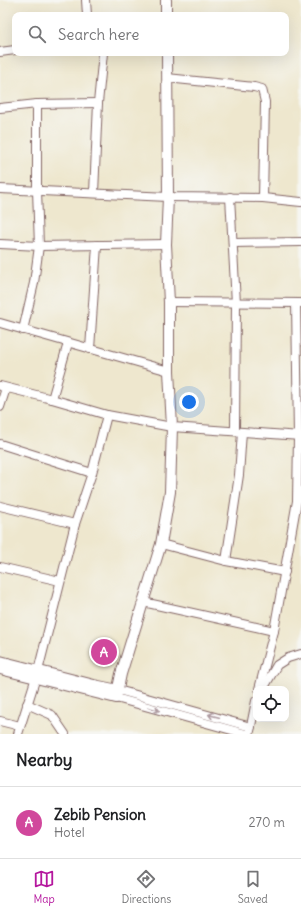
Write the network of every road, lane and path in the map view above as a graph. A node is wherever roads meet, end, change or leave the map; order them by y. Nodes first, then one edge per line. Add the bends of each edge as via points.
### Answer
1 (86, 0) edge
2 (166, 0) edge
3 (87, 12) edge
4 (166, 12) edge
5 (12, 50) edge
6 (0, 52) edge
7 (103, 56) edge
8 (167, 56) edge
9 (167, 78) junction
10 (98, 103) junction
11 (38, 104) junction
12 (0, 108) edge
13 (0, 189) edge
14 (37, 190) junction
15 (94, 193) junction
16 (230, 197) junction
17 (168, 198) junction
18 (263, 198) junction
19 (301, 202) edge
20 (301, 242) edge
21 (233, 243) junction
22 (0, 244) edge
23 (166, 244) junction
24 (97, 245) junction
25 (39, 246) junction
26 (169, 302) junction
27 (236, 303) junction
28 (298, 303) edge
29 (0, 323) edge
30 (23, 330) junction
31 (68, 343) junction
32 (90, 349) junction
33 (169, 371) junction
34 (3, 387) edge
35 (52, 399) junction
36 (0, 407) edge
37 (107, 415) junction
38 (172, 427) junction
39 (239, 431) junction
40 (300, 436) edge
41 (0, 444) edge
42 (92, 472) junction
43 (0, 506) edge
44 (75, 524) junction
45 (161, 544) junction
46 (226, 561) junction
47 (0, 567) edge
48 (285, 572) junction
49 (60, 582) junction
50 (143, 602) junction
51 (274, 631) junction
52 (301, 654) edge
53 (0, 661) edge
54 (0, 669) edge
55 (37, 674) junction
56 (260, 686) edge
57 (265, 686) edge
58 (117, 694) junction
59 (27, 704) junction
60 (253, 716) edge
61 (0, 722) edge
62 (19, 730) edge
63 (250, 730) edge
64 (65, 734) edge
65 (246, 734) edge

1 - 3 street
2 - 4 street
5 - 6 street
7 - 10 street
8 - 9 street
9 - 17 street
9 - 18 street via 262,89 265,102
10 - 11 street
10 - 15 street
11 - 12 street
11 - 14 street
13 - 14 street
14 - 15 street
14 - 25 street
15 - 17 street
16 - 17 street
16 - 18 street
16 - 21 street
17 - 23 street
18 - 19 street
20 - 21 street
21 - 27 street
22 - 25 street
23 - 24 street
23 - 26 street
24 - 25 street
24 - 32 street
25 - 30 street via 34,283
26 - 27 street
26 - 33 street
27 - 28 street
27 - 39 street
28 - 40 street
29 - 30 street
30 - 31 street
31 - 32 street
31 - 35 street
32 - 33 street
33 - 38 street
34 - 35 street
34 - 36 street
35 - 37 street
37 - 38 street
37 - 42 street
38 - 39 street
38 - 45 street via 170,492
39 - 40 street
39 - 46 street via 239,475
40 - 48 street via 297,500
41 - 42 street
42 - 44 street
43 - 44 street
44 - 49 street
45 - 46 street
45 - 50 street
46 - 48 street
47 - 49 street
48 - 51 street
49 - 55 street
50 - 51 street
50 - 58 street
51 - 56 street
52 - 57 street via 277,664
53 - 55 street
54 - 55 street
55 - 58 street
55 - 59 street
63 -> 58 street
58 -> 65 street
59 - 62 street
59 - 64 street via 52,715
60 - 63 street
61 - 62 street

